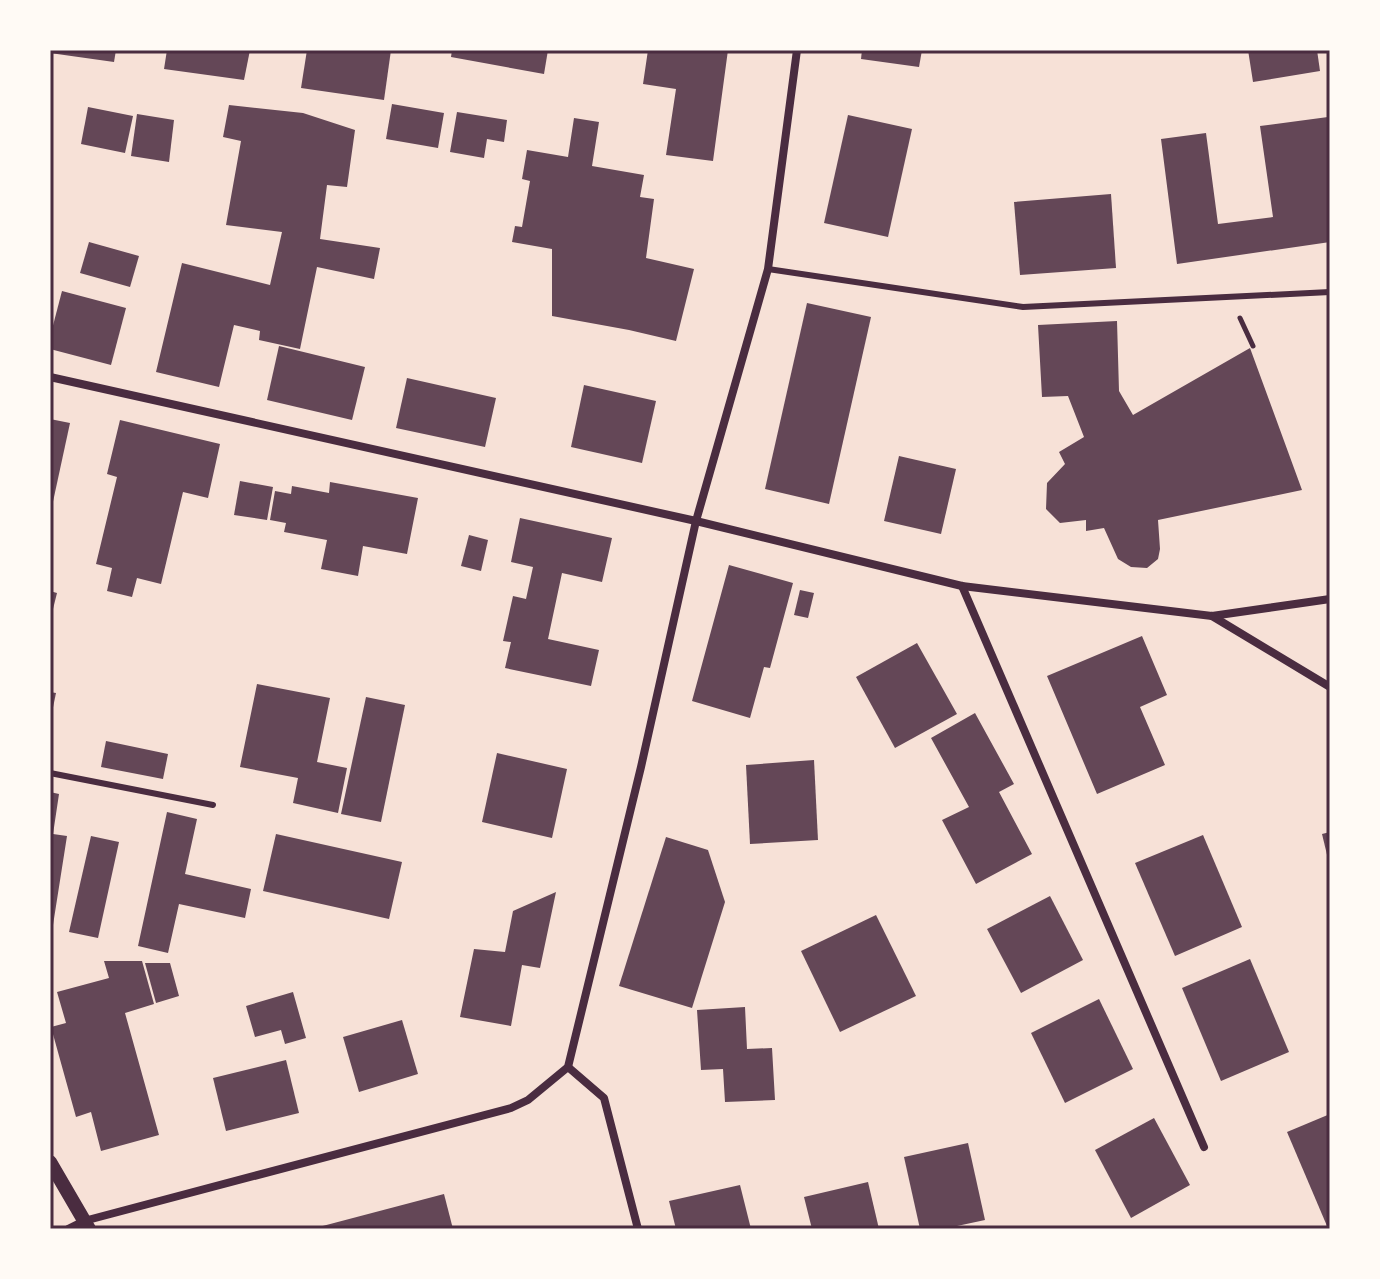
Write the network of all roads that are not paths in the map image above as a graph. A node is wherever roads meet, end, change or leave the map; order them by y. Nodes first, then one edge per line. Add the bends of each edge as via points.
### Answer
1 (797, 50) edge
2 (768, 269) junction
3 (1330, 292) edge
4 (50, 377) edge
5 (696, 521) junction
6 (962, 586) junction
7 (1330, 599) edge
8 (1212, 616) junction
9 (1330, 687) edge
10 (50, 773) edge
11 (213, 805) dead end
12 (568, 1067) junction
13 (1204, 1147) dead end
14 (50, 1162) edge
15 (86, 1225) edge
16 (68, 1229) edge
17 (638, 1229) edge

1 - 2 street
2 - 3 lane via 1023,307
2 - 5 street
4 - 5 street
5 - 6 street
5 - 12 street
6 - 8 street
6 - 13 street
7 - 8 street
8 - 9 street
10 - 11 lane
12 - 15 street via 511,1108
12 - 17 street via 604,1098
14 - 15 street
15 - 16 street

